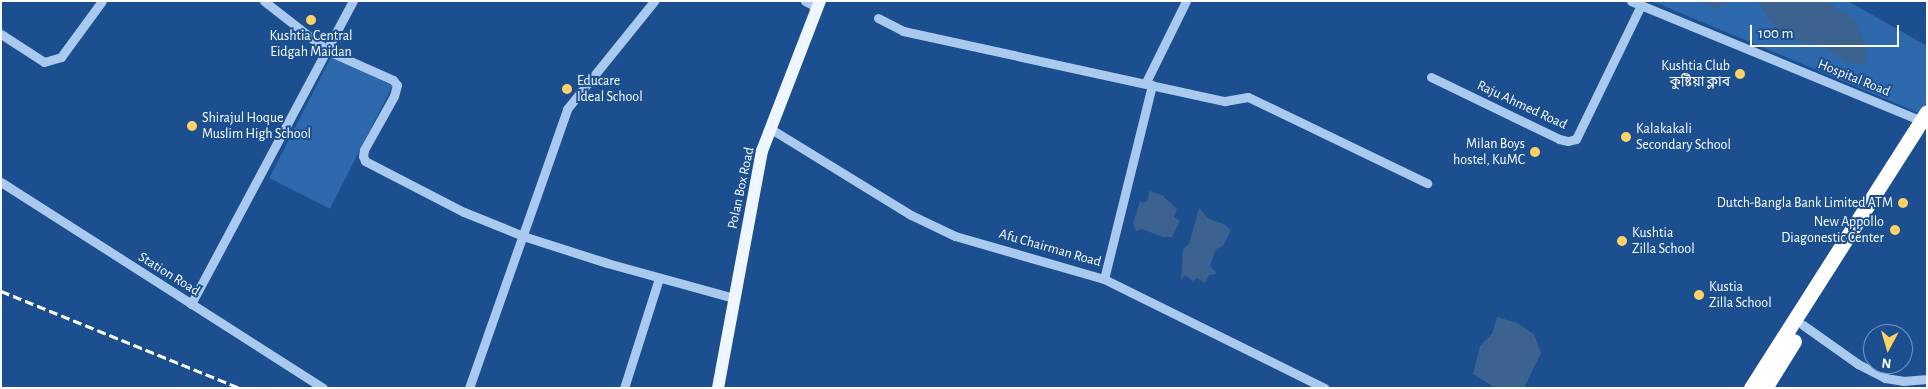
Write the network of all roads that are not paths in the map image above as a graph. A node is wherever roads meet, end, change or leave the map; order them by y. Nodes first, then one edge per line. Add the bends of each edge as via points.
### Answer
1 (102, 1) edge
2 (264, 1) edge
3 (353, 1) edge
4 (654, 1) edge
5 (1186, 1) edge
6 (1631, 1) edge
7 (814, 3) edge
8 (1641, 5) junction
9 (878, 18) dead end
10 (1, 34) edge
11 (328, 50) junction
12 (1431, 77) dead end
13 (1149, 84) junction
14 (1925, 121) edge
15 (771, 130) junction
16 (1, 182) edge
17 (1427, 183) dead end
18 (524, 236) junction
19 (1853, 237) junction
20 (659, 278) junction
21 (1104, 279) junction
22 (734, 298) junction
23 (191, 304) junction
24 (1803, 325) junction
25 (1927, 379) edge
26 (323, 388) edge
27 (469, 388) edge
28 (624, 388) edge
29 (718, 388) edge
30 (1325, 388) edge
31 (1751, 388) edge
32 (1765, 388) edge

1 - 10 street via 61,57 44,62
2 - 11 street
3 - 11 street
4 - 18 street via 567,109
5 - 13 street
6 - 8 street, Hospital Road
7 - 15 main road, Polan Box Road
8 - 12 street, Raju Ahmed Road via 1576,139 1559,139
8 - 14 street, Hospital Road
9 - 13 street via 903,30
11 - 18 street via 397,84 394,96 364,150 365,161 464,212
11 - 23 street
13 - 17 street via 1226,101 1248,97
13 - 21 street
14 - 19 highway
15 - 21 street, Afu Chairman Road via 911,215 955,236
15 - 22 main road, Polan Box Road via 762,151
16 - 23 street, Station Road
18 - 20 street
18 - 27 street
19 - 24 highway
19 - 31 highway
20 - 22 street
20 - 28 street
21 - 30 street, Afu Chairman Road
22 - 29 main road, Polan Box Road
23 - 26 street, Station Road
24 - 25 street via 1858,364 1885,378 1902,382
24 - 32 highway

